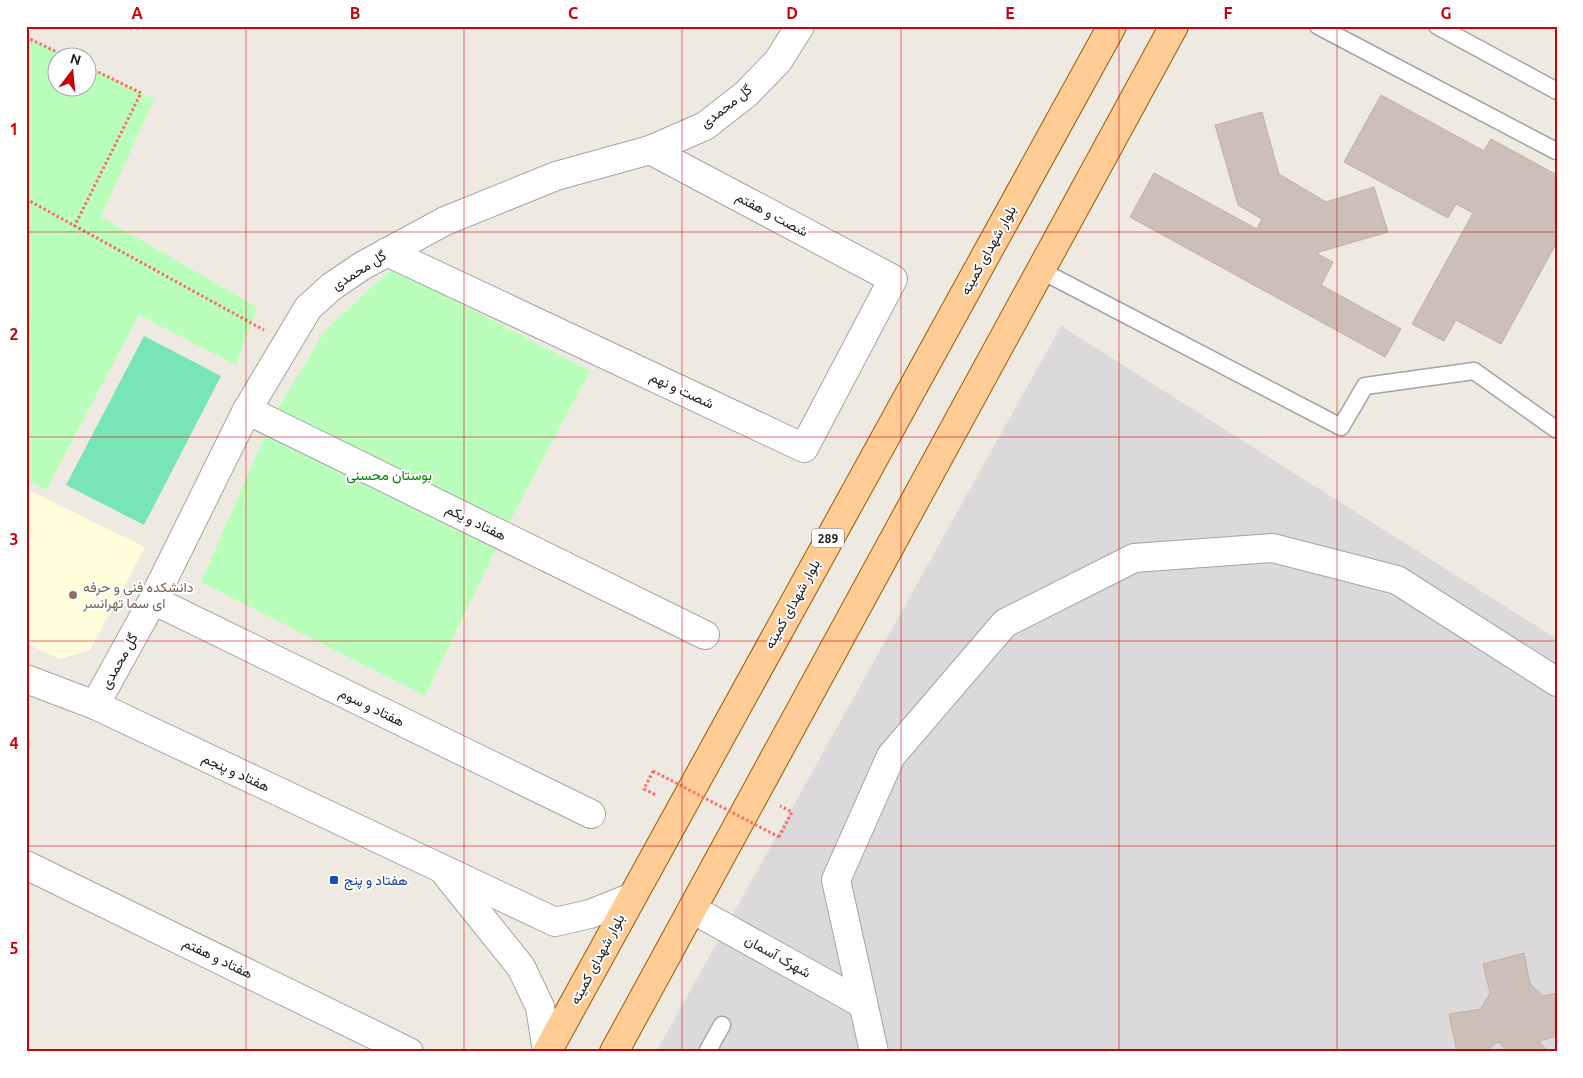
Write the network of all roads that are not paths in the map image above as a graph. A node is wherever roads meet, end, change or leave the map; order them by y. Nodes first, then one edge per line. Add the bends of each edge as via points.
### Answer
1 (800, 26) edge
2 (1112, 26) edge
3 (1174, 26) edge
4 (1318, 26) edge
5 (1437, 26) edge
6 (1557, 91) edge
7 (1557, 133) edge
8 (650, 150) junction
9 (1557, 152) edge
10 (387, 252) junction
11 (1040, 270) junction
12 (893, 279) joint
13 (247, 410) junction
14 (1557, 430) edge
15 (153, 600) junction
16 (705, 635) dead end
17 (26, 679) edge
18 (1557, 682) edge
19 (95, 706) junction
20 (592, 814) dead end
21 (26, 865) edge
22 (442, 870) junction
23 (630, 898) junction
24 (692, 909) junction
25 (863, 1004) junction
26 (722, 1025) dead end
27 (409, 1052) edge
28 (547, 1052) edge
29 (614, 1052) edge
30 (706, 1052) edge
31 (874, 1052) edge

1 - 8 street, گل محمدی via 778,61 746,94 705,126
2 - 23 main road, بلوار شهدای کمیته / 289
3 - 11 main road
4 - 9 lane
5 - 6 lane
7 - 9 lane
8 - 10 street, گل محمدی via 556,176 445,221
8 - 12 street, شصت و هفتم
10 - 12 street, شصت و نهم via 804,448
10 - 13 street, گل محمدی via 331,287 308,308
11 - 14 lane via 1341,428 1365,386 1474,371
11 - 24 main road
13 - 15 street, گل محمدی
13 - 16 street, هفتاد و یکم
15 - 19 street, گل محمدی
15 - 20 street, هفتاد و سوم
17 - 19 street, هفتاد و پنجم
18 - 25 street via 1397,580 1273,548 1134,558 1005,623 891,756 836,880
19 - 22 street, هفتاد و پنجم
21 - 27 street, هفتاد و هفتم
22 - 23 street, هفتاد و پنجم via 555,922 590,914
22 - 28 street via 521,967 540,1007
23 - 28 main road, بلوار شهدای کمیته / 289
24 - 25 street, شهرک آسمان
24 - 29 main road
25 - 31 street
26 - 30 lane

